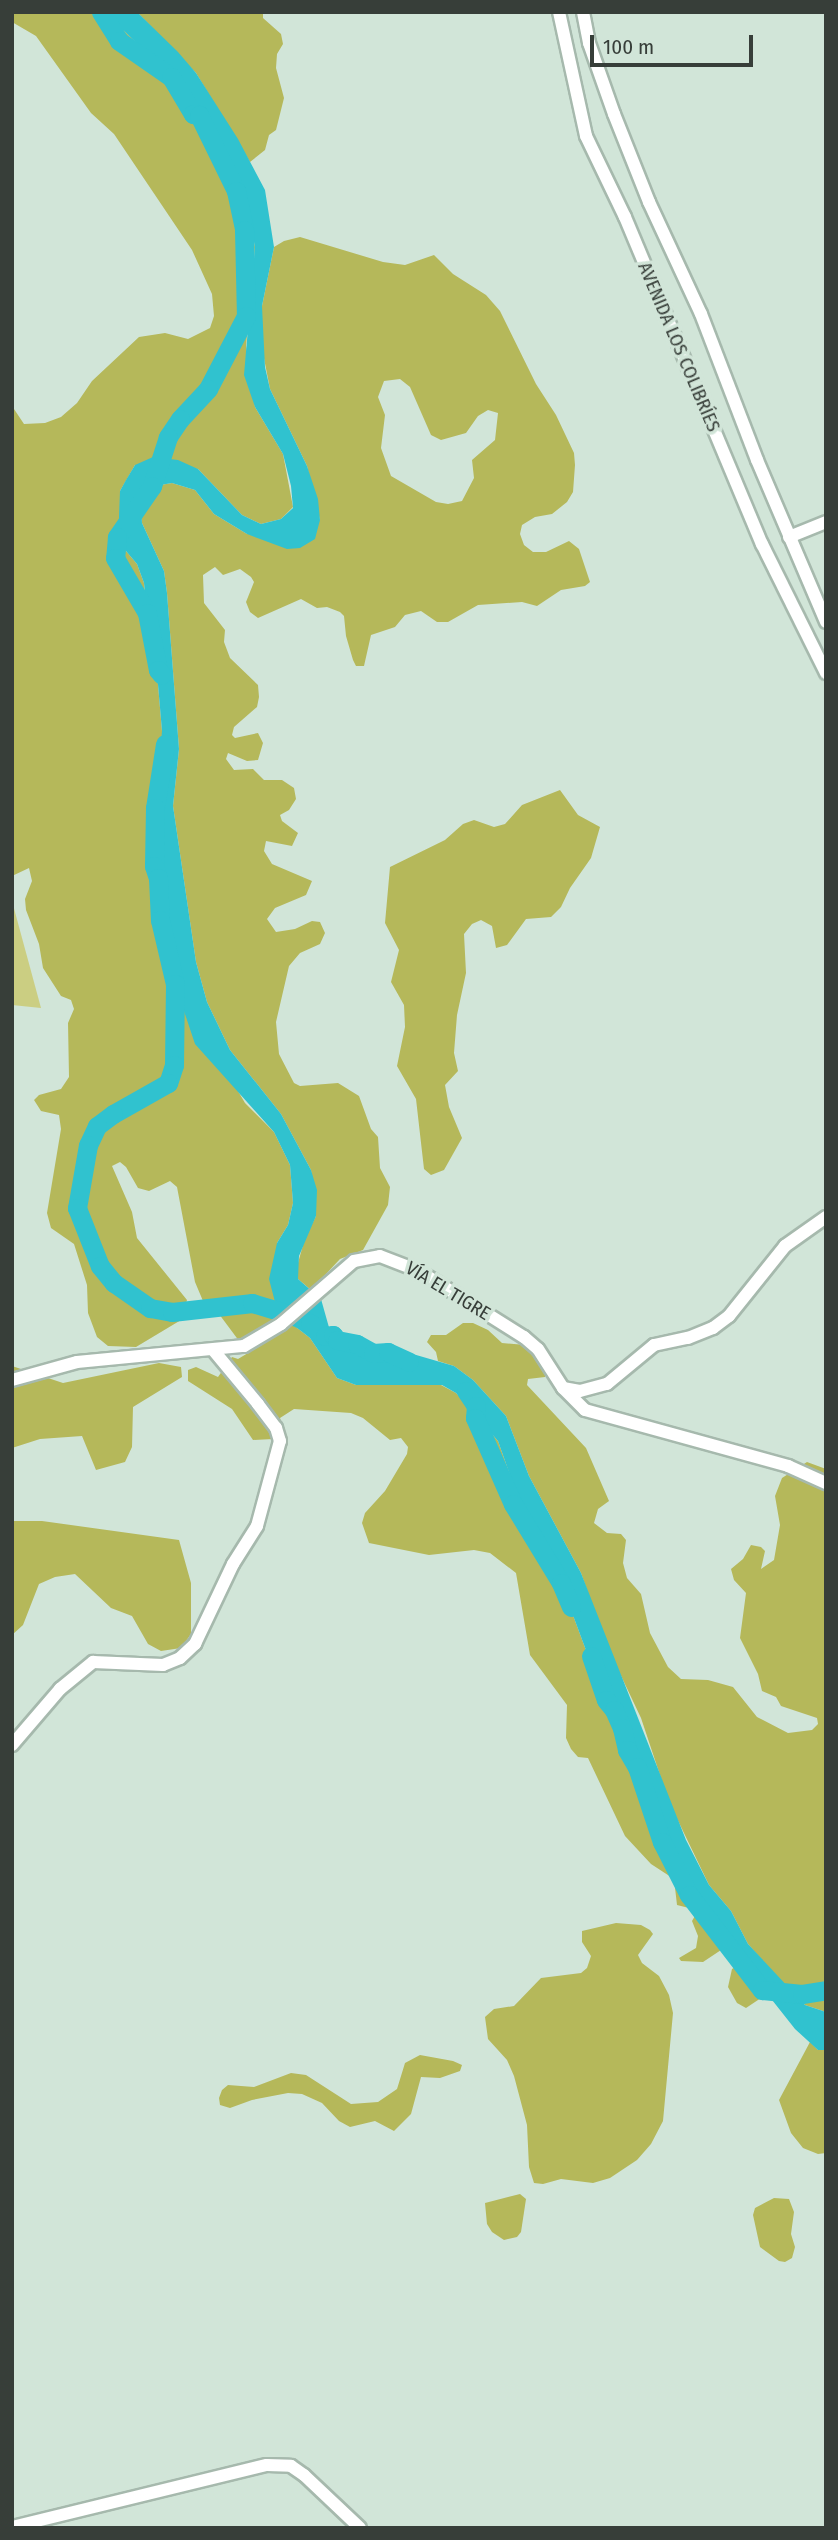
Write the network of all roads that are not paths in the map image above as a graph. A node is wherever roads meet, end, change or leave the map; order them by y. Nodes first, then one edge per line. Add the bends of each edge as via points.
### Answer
1 (559, 12) edge
2 (583, 12) edge
3 (826, 522) edge
4 (789, 537) junction
5 (826, 622) edge
6 (826, 673) edge
7 (826, 1217) edge
8 (214, 1351) junction
9 (12, 1380) edge
10 (563, 1388) junction
11 (826, 1483) edge
12 (12, 1745) edge
13 (12, 2527) edge
14 (360, 2528) edge

1 - 6 street, AVENIDA LOS COLIBRÍES via 586,136 625,217 762,544
2 - 4 street, AVENIDA LOS COLIBRÍES via 614,114 701,314
3 - 4 street
4 - 5 street, AVENIDA LOS COLIBRÍES
7 - 10 street via 785,1246 729,1316 713,1328 654,1345 607,1384 580,1391
8 - 9 street, VÍA EL TIGRE via 77,1362
8 - 10 street, VÍA EL TIGRE via 244,1346 281,1324 354,1261 380,1256 405,1263 524,1337 538,1349
8 - 12 street via 276,1428 280,1441 257,1526 233,1564 195,1644 180,1658 163,1665 93,1662 60,1689
10 - 11 street, VÍA EL TIGRE via 575,1402 602,1416 788,1466
13 - 14 street via 267,2465 290,2466 304,2475

